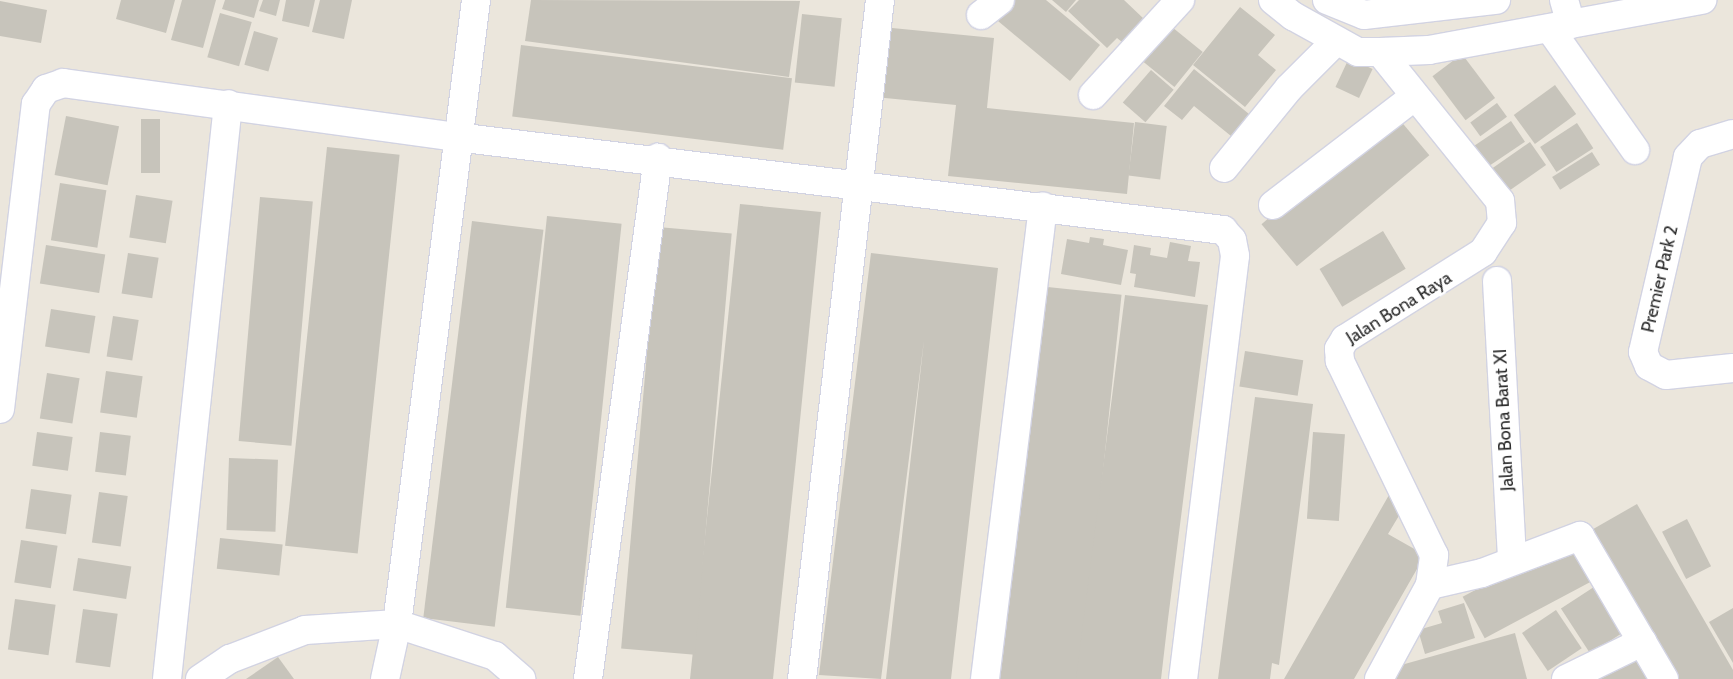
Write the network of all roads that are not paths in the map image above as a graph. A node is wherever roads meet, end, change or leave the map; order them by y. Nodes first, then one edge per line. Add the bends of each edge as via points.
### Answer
1 (476, 0) edge
2 (880, 0) edge
3 (1180, 0) edge
4 (1273, 0) edge
5 (1327, 0) edge
6 (1496, 0) edge
7 (1702, 0) edge
8 (1369, 7) edge
9 (1562, 18) edge
10 (1336, 41) junction
11 (1380, 52) junction
12 (1093, 95) dead end
13 (1414, 97) junction
14 (228, 104) junction
15 (1733, 134) edge
16 (456, 137) junction
17 (1636, 150) dead end
18 (658, 158) junction
19 (1224, 168) dead end
20 (861, 185) junction
21 (1273, 205) dead end
22 (1044, 207) junction
23 (1497, 280) dead end
24 (1733, 368) edge
25 (0, 409) edge
26 (1512, 560) junction
27 (1430, 585) junction
28 (397, 624) junction
29 (1642, 642) junction
30 (167, 679) edge
31 (200, 679) edge
32 (385, 679) edge
33 (520, 679) edge
34 (588, 679) edge
35 (802, 679) edge
36 (985, 679) edge
37 (1183, 679) edge
38 (1379, 679) edge
39 (1566, 679) edge
40 (1664, 679) edge

1 - 16 street
2 - 20 street
3 - 12 street
4 - 10 street
5 - 8 street
6 - 8 street
7 - 9 street
9 - 11 street via 1429,50
9 - 17 street
10 - 11 street via 1358,52
10 - 19 street via 1289,88
11 - 13 street, Jalan Bona Raya
13 - 21 street
13 - 27 street, Jalan Bona Raya via 1500,200 1502,223 1483,252 1345,339 1339,349 1340,361 1434,555
14 - 16 street
14 - 25 street via 62,83 46,90 36,104
14 - 30 street
15 - 24 street, Premier Park 2 via 1700,144 1688,157 1643,352 1649,366 1666,375
16 - 18 street
16 - 28 street
18 - 20 street
18 - 34 street
20 - 22 street
20 - 35 street
22 - 36 street
22 - 37 street via 1223,230 1232,240 1235,256
23 - 26 street, Jalan Bona Barat XI
26 - 27 street
26 - 29 street via 1572,536 1584,537
27 - 38 street, Jalan Bona Raya
28 - 31 street via 305,630 230,659
28 - 32 street
28 - 33 street via 495,656
29 - 39 street
29 - 40 street

